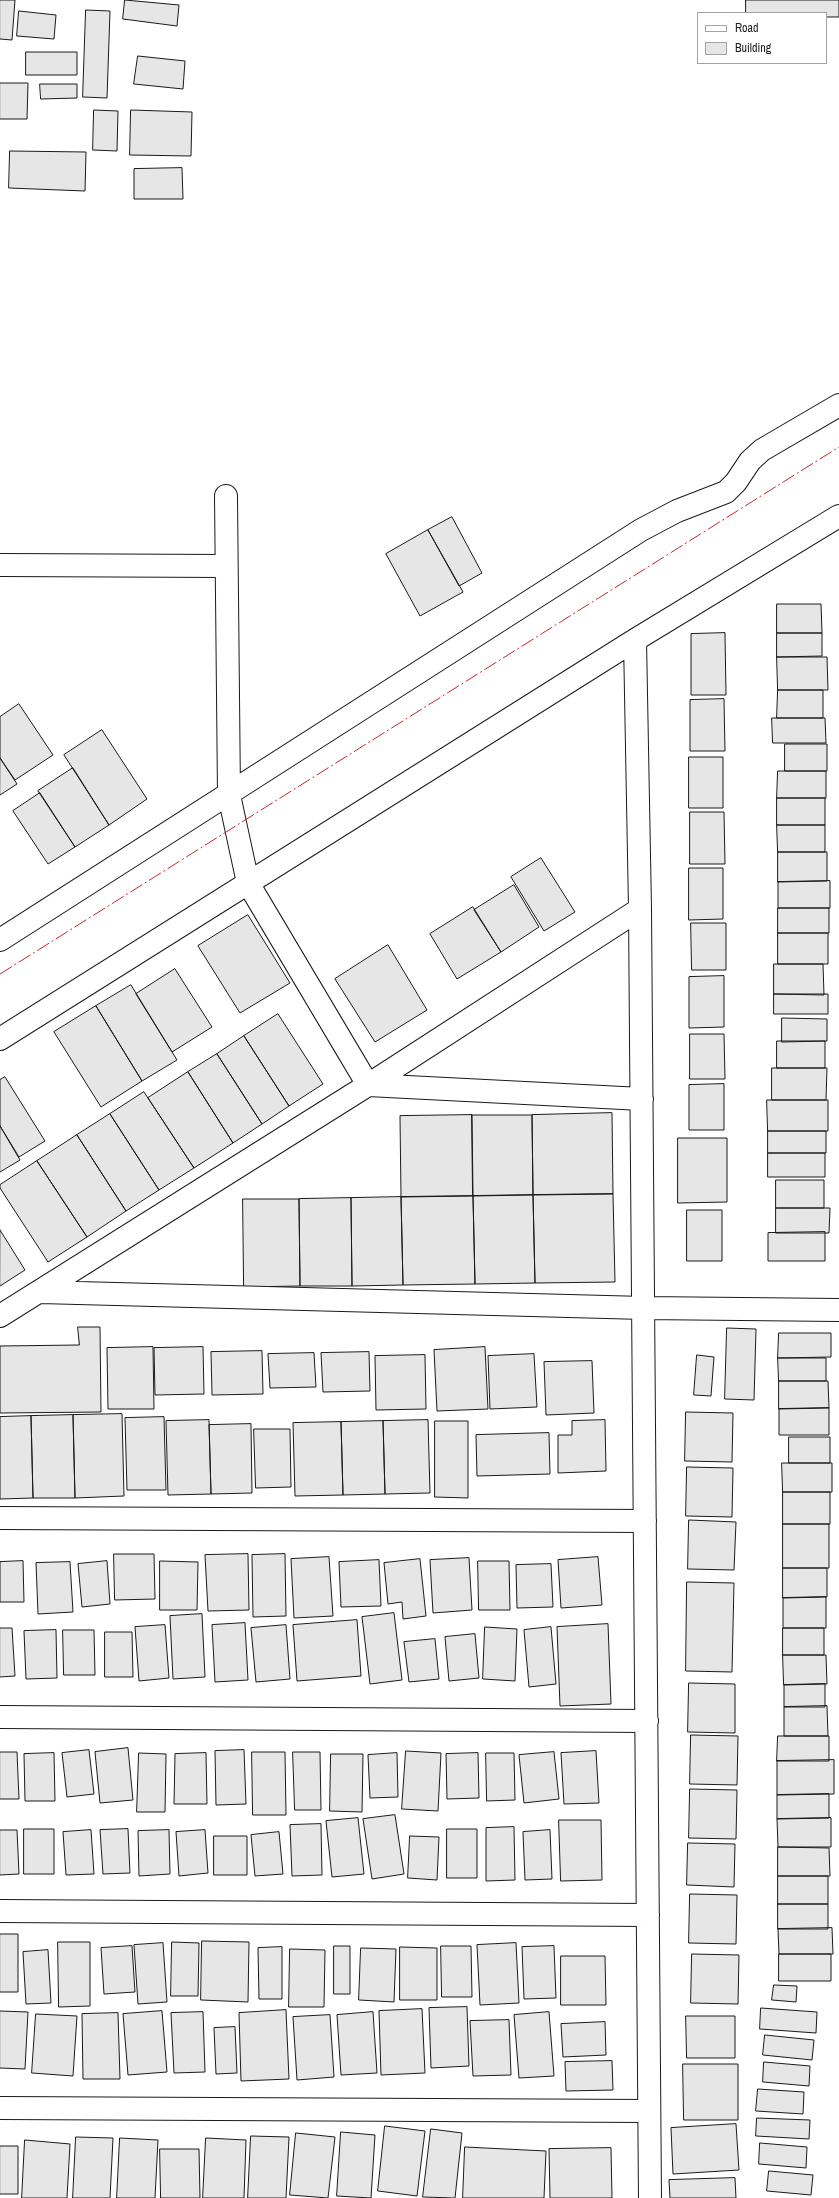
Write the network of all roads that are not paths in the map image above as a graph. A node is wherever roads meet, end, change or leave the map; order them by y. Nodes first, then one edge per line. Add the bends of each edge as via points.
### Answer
1 (839, 405) edge
2 (226, 496) dead end
3 (839, 516) edge
4 (0, 565) edge
5 (226, 566) junction
6 (635, 640) junction
7 (229, 794) junction
8 (248, 883) junction
9 (640, 909) junction
10 (0, 940) edge
11 (0, 1039) edge
12 (368, 1085) junction
13 (642, 1099) junction
14 (40, 1292) junction
15 (644, 1308) junction
16 (839, 1310) edge
17 (0, 1316) edge
18 (0, 1518) edge
19 (645, 1520) junction
20 (0, 1717) edge
21 (647, 1721) junction
22 (0, 1911) edge
23 (648, 1915) junction
24 (0, 2108) edge
25 (649, 2111) junction
26 (650, 2198) edge

1 - 7 street via 762,450 726,492 677,511 641,530
2 - 5 street
3 - 6 street
4 - 5 street
5 - 7 street
6 - 8 street
6 - 9 street
7 - 8 street
7 - 10 street
8 - 11 street
8 - 12 street
9 - 12 street
9 - 13 street
12 - 13 street
12 - 14 street
13 - 15 street
14 - 15 street
14 - 17 street
15 - 16 street
15 - 19 street
18 - 19 street
19 - 21 street
20 - 21 street
21 - 23 street
22 - 23 street
23 - 25 street
24 - 25 street
25 - 26 street

